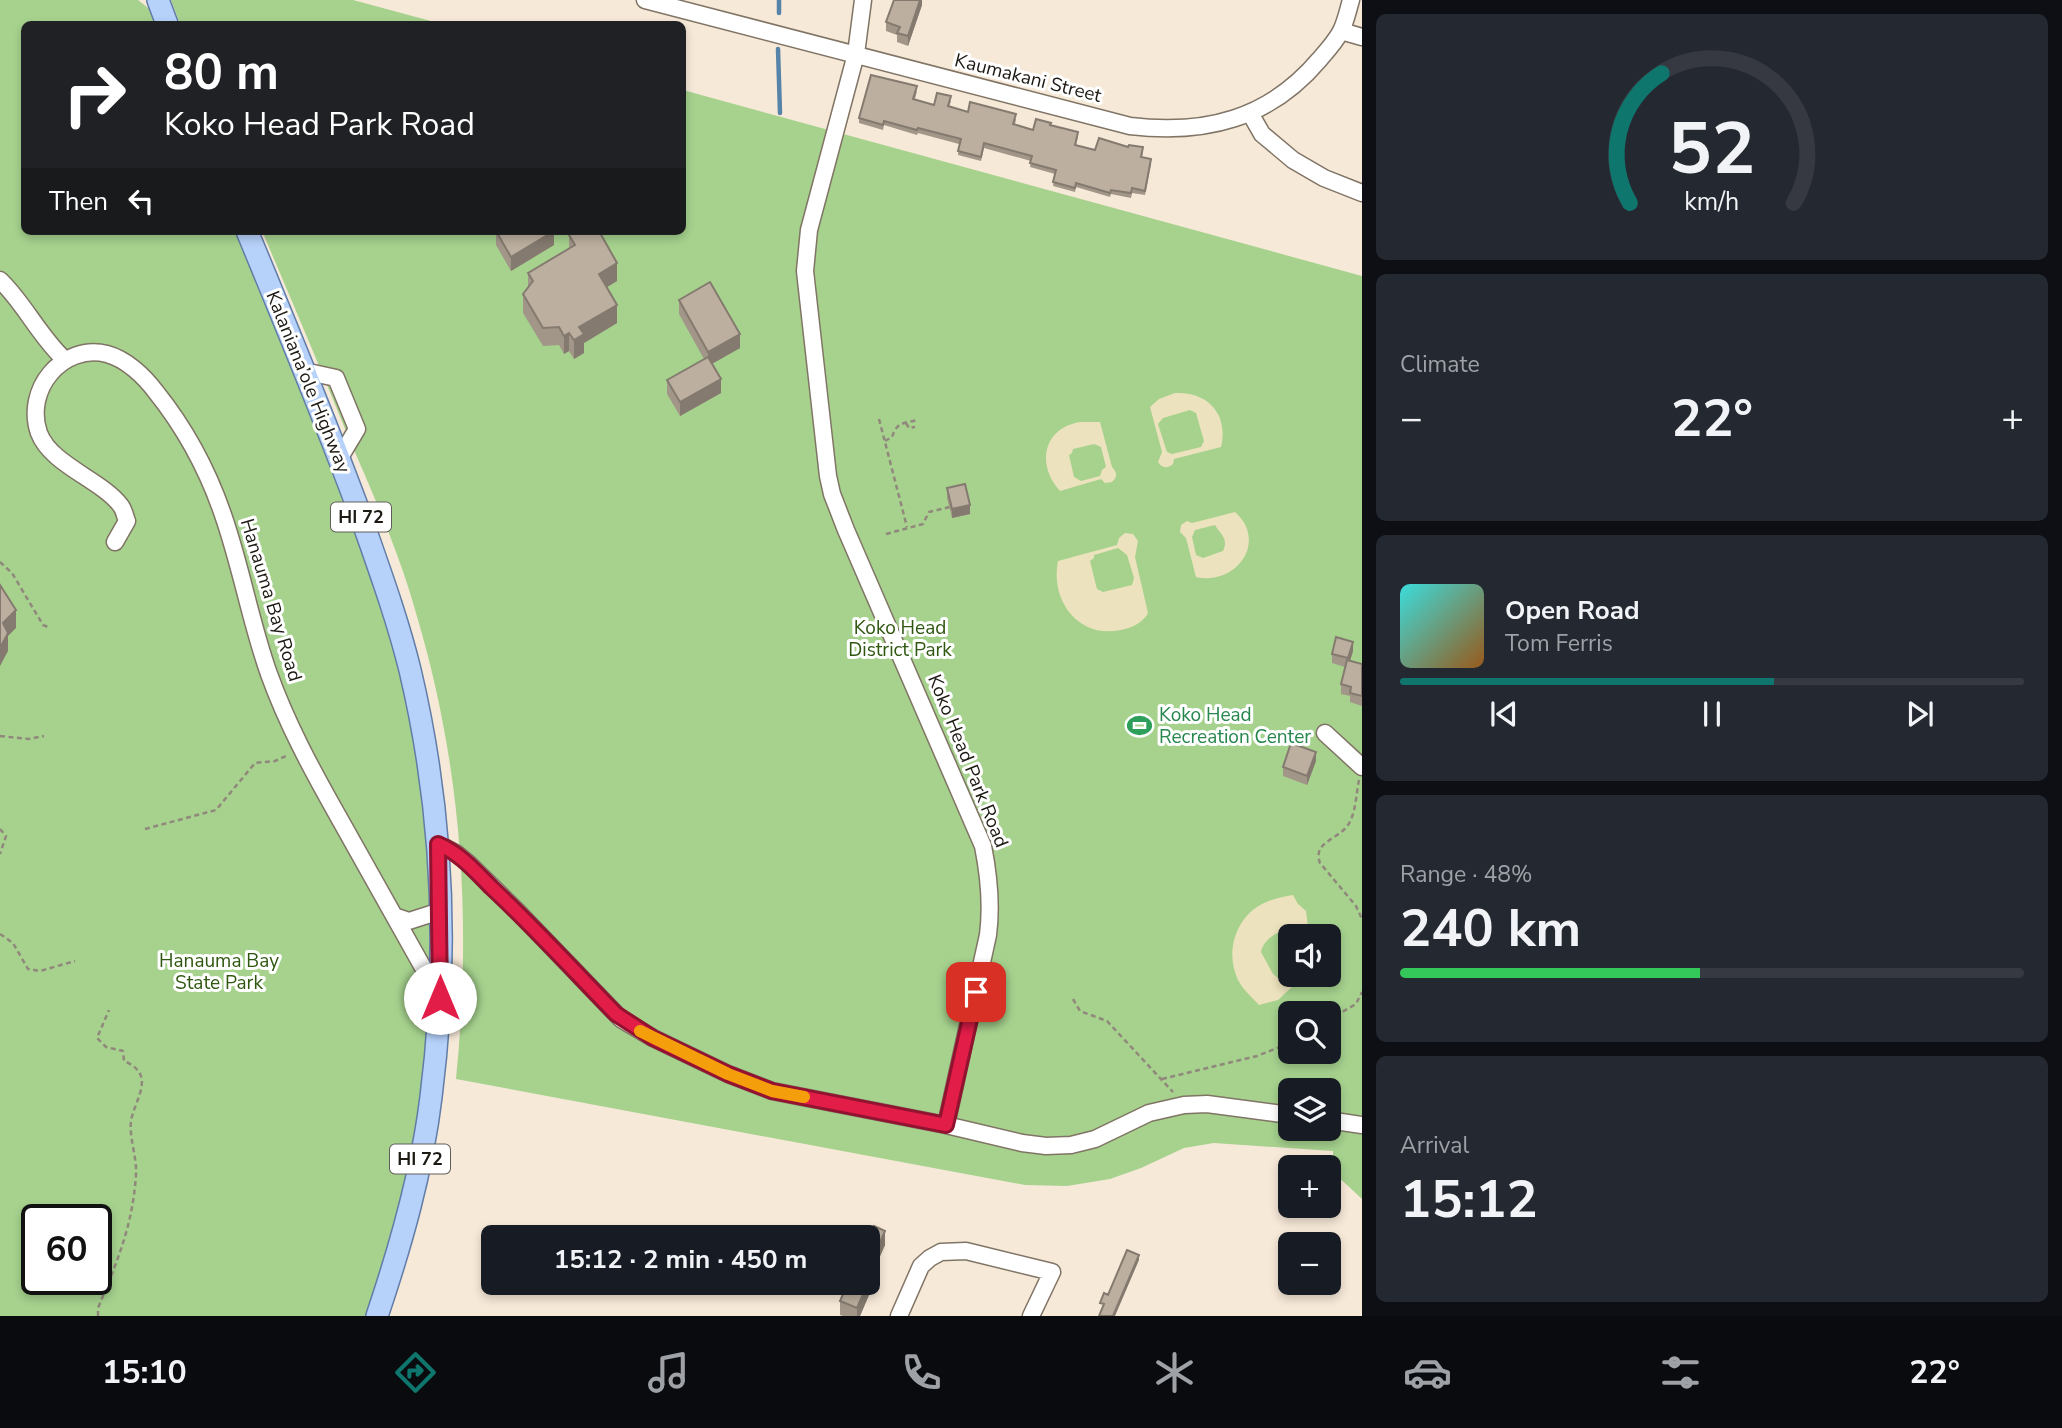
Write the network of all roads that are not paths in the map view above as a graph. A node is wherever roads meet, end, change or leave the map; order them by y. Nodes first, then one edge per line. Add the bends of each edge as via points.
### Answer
1 (159, 0) edge
2 (645, 0) edge
3 (863, 0) edge
4 (1351, 0) edge
5 (699, 7) edge
6 (166, 21) edge
7 (1341, 31) junction
8 (1362, 37) edge
9 (856, 54) junction
10 (1250, 113) junction
11 (1362, 192) edge
12 (249, 235) edge
13 (0, 280) edge
14 (65, 360) junction
15 (115, 542) dead end
16 (1325, 733) dead end
17 (1362, 766) edge
18 (438, 844) junction
19 (440, 911) junction
20 (394, 916) junction
21 (440, 998) junction
22 (1278, 1113) edge
23 (1341, 1122) edge
24 (946, 1125) junction
25 (1362, 1125) edge
26 (377, 1316) edge
27 (899, 1316) edge
28 (1031, 1316) edge

1 - 6 main road
2 - 5 street, Kaumakani Street
3 - 9 street, Koko Head Park Road
4 - 7 street, Kaumakani Street
5 - 9 street, Kaumakani Street
7 - 8 street
7 - 10 street, Kaumakani Street via 1303,78
9 - 10 street, Kaumakani Street via 1150,129 1224,123
9 - 24 street, Koko Head Park Road via 809,230 805,271 832,494 983,846 989,875 988,935
10 - 11 street via 1262,134 1293,160
12 - 18 main road, Kalaniana’ole Highway / HI 72 via 389,596 410,671
13 - 14 street
14 - 15 street via 39,390 39,433 46,445 122,507 127,521
14 - 20 street, Hanauma Bay Road via 92,352 115,357 143,376 178,423 222,511 270,675 301,750
16 - 17 street
18 - 19 main road, Kalaniana’ole Highway / HI 72
18 - 24 street via 468,863 616,1014 645,1034 772,1091
19 - 20 street via 409,921
19 - 21 main road, Kalaniana’ole Highway / HI 72
20 - 21 street, Hanauma Bay Road
21 - 26 main road, Kalaniana’ole Highway / HI 72 via 431,1098 417,1179
22 - 24 street via 1184,1105 1149,1113 1095,1139 1058,1146 1022,1143
23 - 25 street
27 - 28 street via 921,1266 937,1254 957,1250 1052,1272

